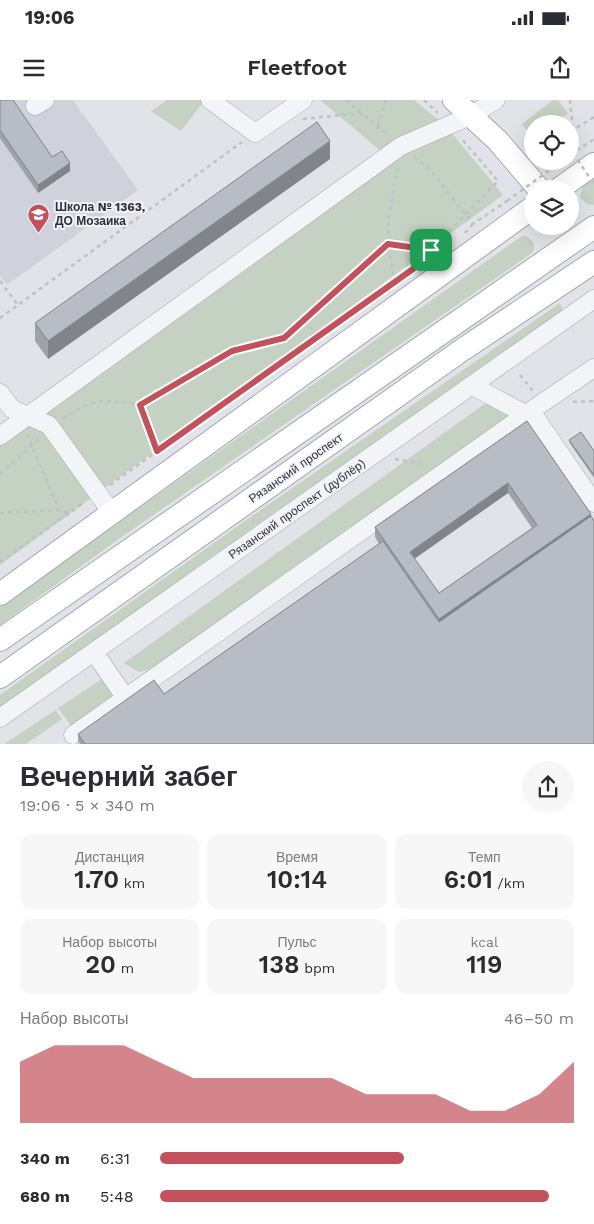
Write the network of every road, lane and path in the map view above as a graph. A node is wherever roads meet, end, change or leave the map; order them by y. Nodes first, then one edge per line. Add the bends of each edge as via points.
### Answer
1 (210, 100) edge
2 (303, 100) edge
3 (386, 100) edge
4 (424, 100) edge
5 (454, 100) edge
6 (496, 100) edge
7 (570, 100) edge
8 (362, 113) dead end
9 (572, 115) edge
10 (470, 116) junction
11 (594, 117) edge
12 (299, 120) dead end
13 (450, 125) junction
14 (378, 126) dead end
15 (579, 126) edge
16 (255, 133) junction
17 (594, 139) edge
18 (401, 146) junction
19 (579, 149) edge
20 (579, 164) edge
21 (594, 164) edge
22 (550, 170) edge
23 (531, 180) edge
24 (572, 180) edge
25 (594, 184) edge
26 (524, 214) edge
27 (474, 223) dead end
28 (594, 227) edge
29 (579, 231) edge
30 (568, 235) edge
31 (570, 235) edge
32 (388, 244) junction
33 (431, 250) junction
34 (592, 267) edge
35 (0, 281) edge
36 (395, 282) junction
37 (594, 299) edge
38 (18, 305) junction
39 (0, 318) edge
40 (304, 321) junction
41 (320, 336) junction
42 (594, 368) edge
43 (520, 375) dead end
44 (471, 385) junction
45 (0, 393) edge
46 (140, 405) junction
47 (533, 409) junction
48 (24, 419) junction
49 (51, 428) junction
50 (0, 436) edge
51 (32, 445) junction
52 (157, 451) junction
53 (395, 459) dead end
54 (448, 470) junction
55 (0, 474) edge
56 (98, 493) junction
57 (594, 503) edge
58 (59, 510) junction
59 (0, 513) edge
60 (112, 513) junction
61 (68, 514) junction
62 (0, 562) edge
63 (0, 594) edge
64 (0, 640) edge
65 (94, 652) junction
66 (0, 677) edge
67 (125, 697) junction
68 (0, 718) edge
69 (73, 735) dead end

1 - 16 street
2 - 16 street
3 - 14 path
4 - 13 path
5 - 10 main road
6 - 10 street
7 - 9 path
8 - 12 path
10 - 13 street
10 - 23 main road via 498,141
11 - 15 path
13 - 18 street
13 - 33 path via 498,181
16 - 38 path
17 - 19 path
18 - 32 path via 389,217
18 - 48 street
20 - 25 path, bridge
21 - 24 main road
22 - 27 path, bridge
26 - 60 main road
28 - 29 main road
30 - 64 main road
31 - 34 main road
32 - 33 path
32 - 36 path
32 - 40 path
33 - 36 path
34 - 66 main road, Рязанский проспект via 454,356
35 - 38 path
36 - 41 path
37 - 44 street, Рязанский проспект (дублёр)
38 - 39 path
40 - 41 path
40 - 46 path via 284,338 232,351
41 - 52 path
42 - 47 street
43 - 47 path
44 - 47 street
44 - 65 street, Рязанский проспект (дублёр)
45 - 48 street
46 - 49 path via 109,400 80,407
46 - 52 path
47 - 54 street
47 - 57 street
48 - 49 street
48 - 50 street
48 - 51 path
49 - 51 path
49 - 56 street
51 - 55 path
51 - 58 path
52 - 56 path
53 - 54 path
54 - 67 street
56 - 60 street
56 - 61 path
58 - 59 path
58 - 61 path
60 - 63 main road
61 - 62 path
65 - 67 street
65 - 68 street, Рязанский проспект (дублёр)
67 - 69 street

